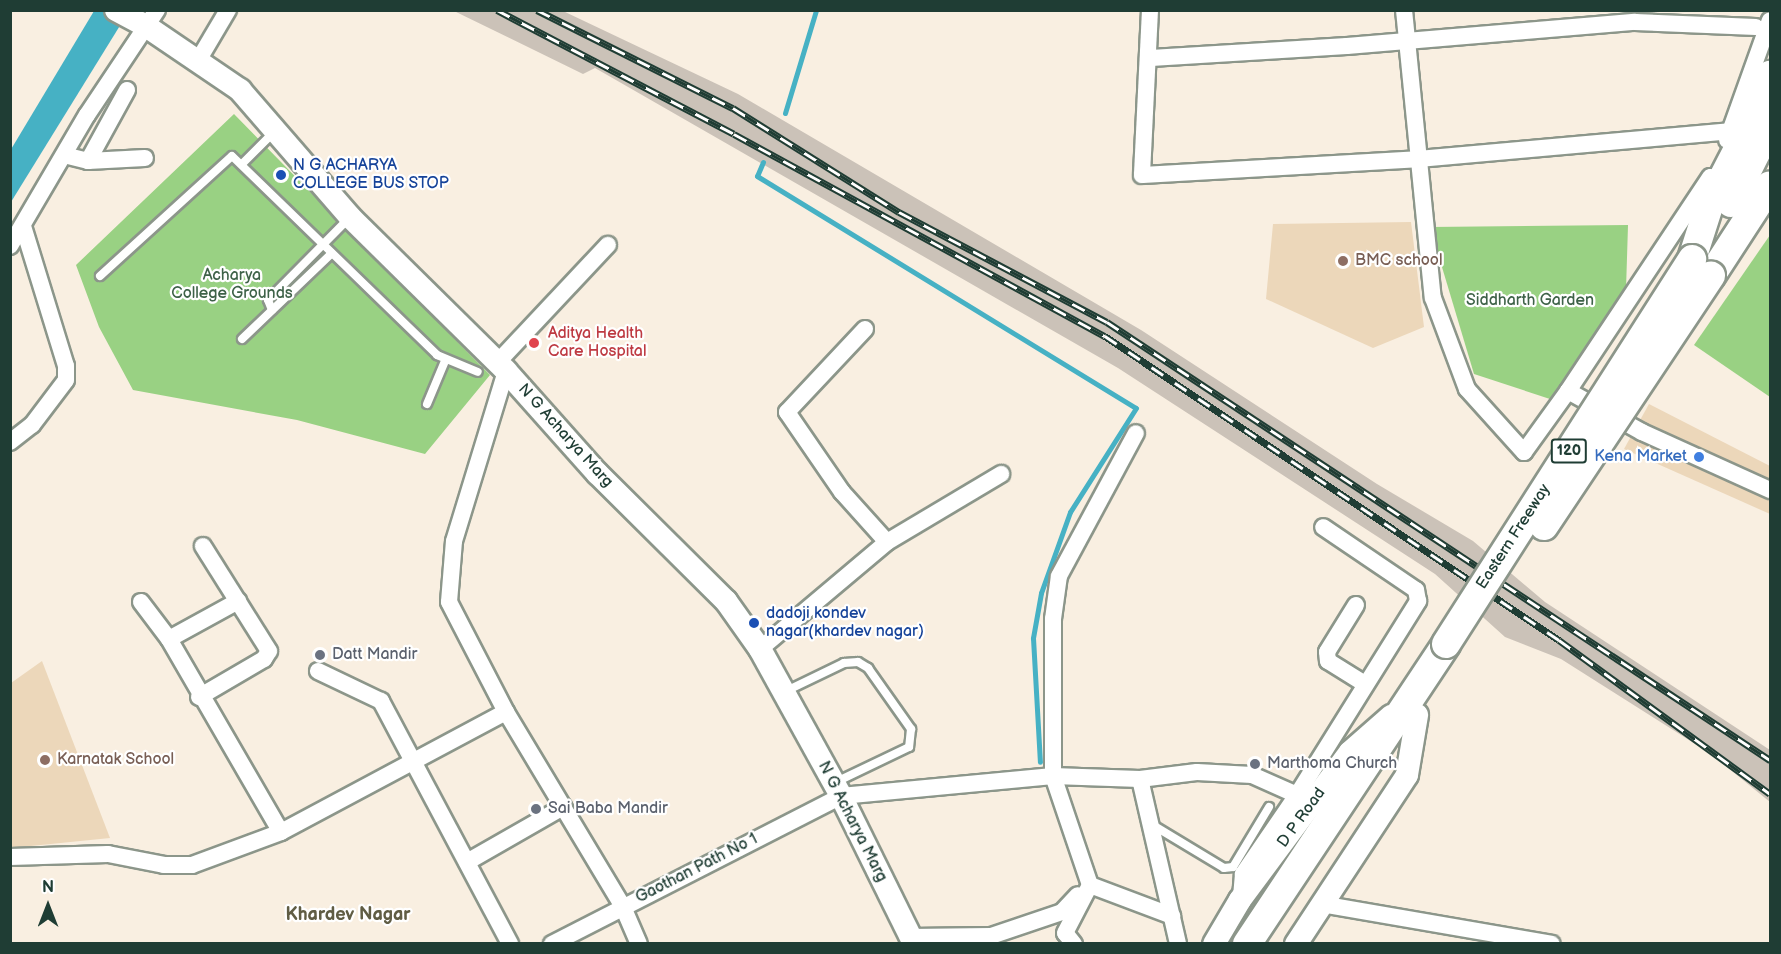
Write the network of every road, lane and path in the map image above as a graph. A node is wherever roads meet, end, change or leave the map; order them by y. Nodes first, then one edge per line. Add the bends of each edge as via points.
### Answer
1 (228, 10) edge
2 (1150, 10) edge
3 (1404, 10) edge
4 (138, 16) edge
5 (1763, 23) edge
6 (1407, 40) junction
7 (1151, 58) junction
8 (199, 60) junction
9 (1770, 75) edge
10 (127, 90) dead end
11 (1770, 125) edge
12 (277, 129) junction
13 (1730, 131) junction
14 (64, 155) junction
15 (145, 158) dead end
16 (1418, 159) junction
17 (87, 161) junction
18 (243, 163) junction
19 (1770, 185) edge
20 (1749, 213) edge
21 (350, 217) junction
22 (23, 226) junction
23 (323, 244) junction
24 (10, 246) edge
25 (608, 246) dead end
26 (332, 253) junction
27 (1702, 267) junction
28 (100, 276) dead end
29 (272, 310) junction
30 (865, 329) dead end
31 (242, 339) dead end
32 (445, 361) junction
33 (494, 369) junction
34 (1568, 391) junction
35 (427, 404) dead end
36 (1136, 433) dead end
37 (10, 442) edge
38 (1001, 474) dead end
39 (1770, 490) edge
40 (1323, 527) dead end
41 (887, 542) junction
42 (203, 546) dead end
43 (238, 601) junction
44 (141, 602) dead end
45 (1356, 605) dead end
46 (169, 639) junction
47 (760, 649) junction
48 (318, 671) dead end
49 (1365, 684) junction
50 (784, 692) junction
51 (199, 697) junction
52 (1410, 710) junction
53 (506, 712) junction
54 (411, 758) junction
55 (1374, 767) junction
56 (1048, 776) junction
57 (1140, 779) junction
58 (838, 790) junction
59 (1297, 795) junction
60 (563, 807) junction
61 (1269, 807) dead end
62 (1150, 824) junction
63 (280, 832) junction
64 (10, 857) edge
65 (467, 862) junction
66 (1090, 885) junction
67 (1240, 900) junction
68 (1321, 904) junction
69 (623, 907) junction
70 (1172, 916) junction
71 (907, 938) edge
72 (510, 944) edge
73 (552, 944) edge
74 (639, 944) edge
75 (1074, 944) edge
76 (1178, 944) edge
77 (1214, 944) edge
78 (1247, 944) edge
79 (1267, 944) edge
80 (1296, 944) edge
81 (1552, 944) edge

1 - 8 street
2 - 7 street
3 - 6 street
4 - 8 main road, N G Acharya Marg
4 - 14 street
5 - 6 street via 1635,22
5 - 13 street
6 - 7 street
6 - 16 street
7 - 16 street via 1142,175
8 - 12 main road, N G Acharya Marg via 240,90
9 - 27 highway via 1755,116 1710,203
10 - 17 street
11 - 20 highway, Eastern Freeway
12 - 18 lane
12 - 21 main road, N G Acharya Marg
13 - 16 street
13 - 34 street via 1714,171
14 - 17 street
14 - 22 street
15 - 17 street
16 - 34 street via 1433,298 1467,388 1524,452
18 - 23 lane
18 - 28 lane via 237,157 226,158
19 - 20 highway, Eastern Freeway
20 - 27 highway, Eastern Freeway
20 - 27 highway via 1757,234
21 - 23 lane
21 - 33 main road, N G Acharya Marg
22 - 24 street
22 - 37 street via 66,366 66,380 32,425
23 - 26 lane
23 - 29 lane via 268,300
25 - 33 street
26 - 29 lane
26 - 32 lane
27 - 52 highway, Eastern Freeway / 120, bridge
29 - 31 lane
30 - 41 street via 787,412 842,492
32 - 33 lane
32 - 35 lane
33 - 47 main road, N G Acharya Marg via 726,601
33 - 53 street via 454,541 449,602
34 - 39 street via 1642,432
36 - 56 street via 1059,576 1053,619
38 - 41 street
40 - 49 street via 1416,590 1418,600
41 - 47 street
42 - 43 street
43 - 46 street
43 - 51 street via 268,647 268,655
44 - 46 street
45 - 49 street via 1328,652 1328,661
46 - 51 street
47 - 50 main road, N G Acharya Marg
48 - 54 street via 381,701
49 - 59 street
50 - 58 main road, N G Acharya Marg
50 - 58 lane via 844,663 858,662 868,668 911,729 909,747
51 - 63 street via 252,778
52 - 55 highway, Eastern Freeway
52 - 67 main road, D P Road via 1350,752
52 - 68 main road via 1407,775
53 - 54 street
53 - 60 street
54 - 63 street
54 - 65 street
55 - 78 highway, Eastern Freeway
55 - 79 highway, Eastern Freeway
56 - 57 street
56 - 58 street via 993,788
56 - 66 street
56 - 71 street via 1081,884 1068,909 991,936
57 - 59 street via 1197,772 1252,775
57 - 62 street
58 - 69 street, Gaothan Path No 1
58 - 71 main road, N G Acharya Marg
59 - 67 street via 1243,874
60 - 65 street
60 - 69 street
61 - 62 lane via 1233,867 1224,868
62 - 70 street
63 - 64 street via 192,865 164,865 108,854
65 - 72 street
66 - 70 street
66 - 75 street via 1065,933
67 - 77 main road, D P Road
68 - 80 main road
68 - 81 street
69 - 73 street, Gaothan Path No 1
69 - 74 street
70 - 76 street

